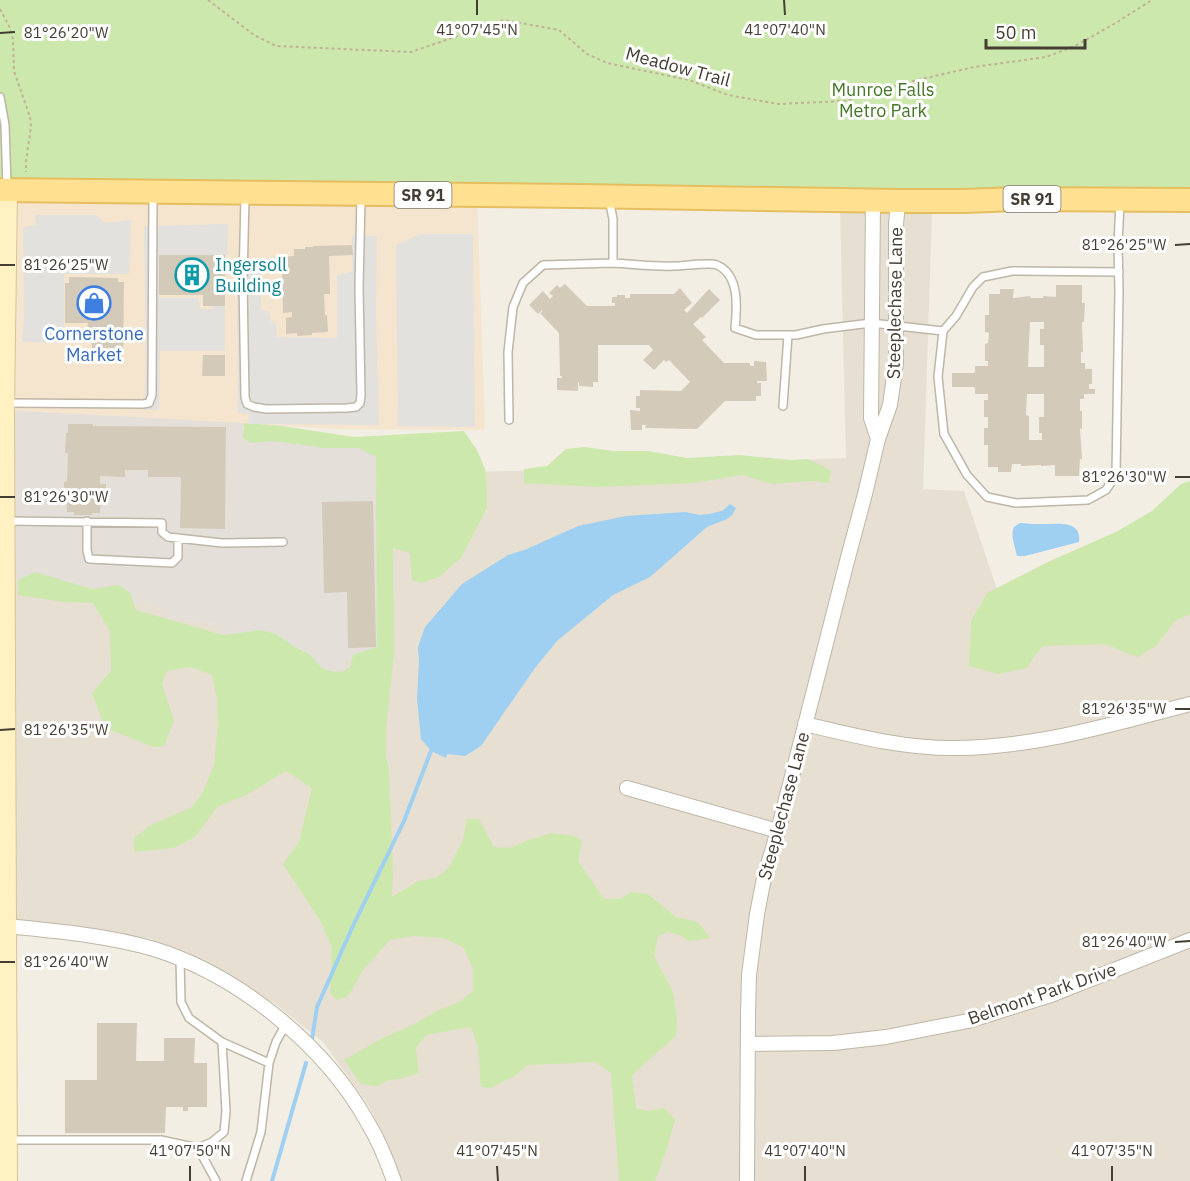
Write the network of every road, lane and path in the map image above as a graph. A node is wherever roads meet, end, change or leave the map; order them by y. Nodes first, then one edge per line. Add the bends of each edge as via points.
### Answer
1 (208, 0) edge
2 (1152, 0) edge
3 (0, 9) edge
4 (0, 97) edge
5 (12, 190) edge
6 (153, 191) junction
7 (245, 192) junction
8 (361, 194) junction
9 (1120, 199) junction
10 (1190, 200) edge
11 (873, 201) junction
12 (898, 201) junction
13 (618, 202) junction
14 (613, 219) junction
15 (613, 263) junction
16 (1119, 272) junction
17 (872, 324) junction
18 (896, 325) junction
19 (944, 332) junction
20 (788, 335) junction
21 (783, 406) dead end
22 (3, 410) edge
23 (509, 420) dead end
24 (878, 439) junction
25 (2, 457) edge
26 (5, 521) junction
27 (87, 521) junction
28 (178, 538) junction
29 (283, 542) dead end
30 (1190, 704) edge
31 (805, 724) junction
32 (627, 788) dead end
33 (778, 831) junction
34 (6, 926) junction
35 (1190, 940) edge
36 (180, 958) junction
37 (286, 1024) junction
38 (222, 1042) junction
39 (748, 1044) junction
40 (269, 1063) junction
41 (6, 1140) junction
42 (198, 1148) junction
43 (7, 1181) edge
44 (216, 1181) edge
45 (246, 1181) edge
46 (394, 1181) edge
47 (747, 1181) edge

1 - 2 path, Meadow Trail via 254,35 276,46 411,52 504,20 559,30 587,54 607,63 689,80 728,96 778,104 845,101 974,67 1046,57 1075,46
3 - 5 path via 10,28 14,71 30,117 26,166
4 - 5 lane
5 - 6 main road, SR 91
5 - 22 street
6 - 7 main road, SR 91
6 - 22 lane via 149,402
7 - 8 main road, SR 91
7 - 8 lane via 245,397 247,404 266,409 347,408 360,403
8 - 13 main road, SR 91
9 - 10 main road, SR 91
9 - 12 main road, SR 91
9 - 16 lane
11 - 12 main road, SR 91
11 - 13 main road, SR 91
11 - 17 street, Steeplechase Lane
12 - 18 street, Steeplechase Lane
13 - 14 lane
13 - 14 lane
14 - 15 lane
15 - 20 lane via 715,264 728,273 735,287 735,328 756,335
15 - 23 lane via 543,265 523,283 513,307 508,352
16 - 19 lane via 1012,271 983,277
16 - 19 lane via 1116,475 1106,490 1088,500 1016,503 987,497 967,475 944,434 938,377
17 - 18 lane
17 - 20 lane
17 - 24 street, Steeplechase Lane via 871,418
18 - 19 lane
18 - 24 street, Steeplechase Lane via 890,405
20 - 21 lane
22 - 25 street
24 - 31 street, Steeplechase Lane
25 - 26 street
26 - 27 lane
26 - 34 street
27 - 28 lane via 162,523 162,532
27 - 28 lane via 89,559 172,562 178,557
28 - 29 lane via 222,543
30 - 31 street via 1080,733 1029,743 977,747 874,740
31 - 33 street, Steeplechase Lane
32 - 33 street
33 - 39 street, Steeplechase Lane via 755,926 749,975
34 - 36 street via 120,940
34 - 41 street
35 - 39 street, Belmont Park Drive via 1051,994 968,1021 833,1044
36 - 37 street via 229,982
36 - 38 lane via 182,1002 189,1018
37 - 40 lane
37 - 46 street via 350,1094 368,1122
38 - 40 lane
38 - 42 lane via 224,1132
39 - 47 street, Steeplechase Lane
40 - 45 lane via 261,1132
41 - 42 lane via 161,1140
41 - 43 street
42 - 44 lane

